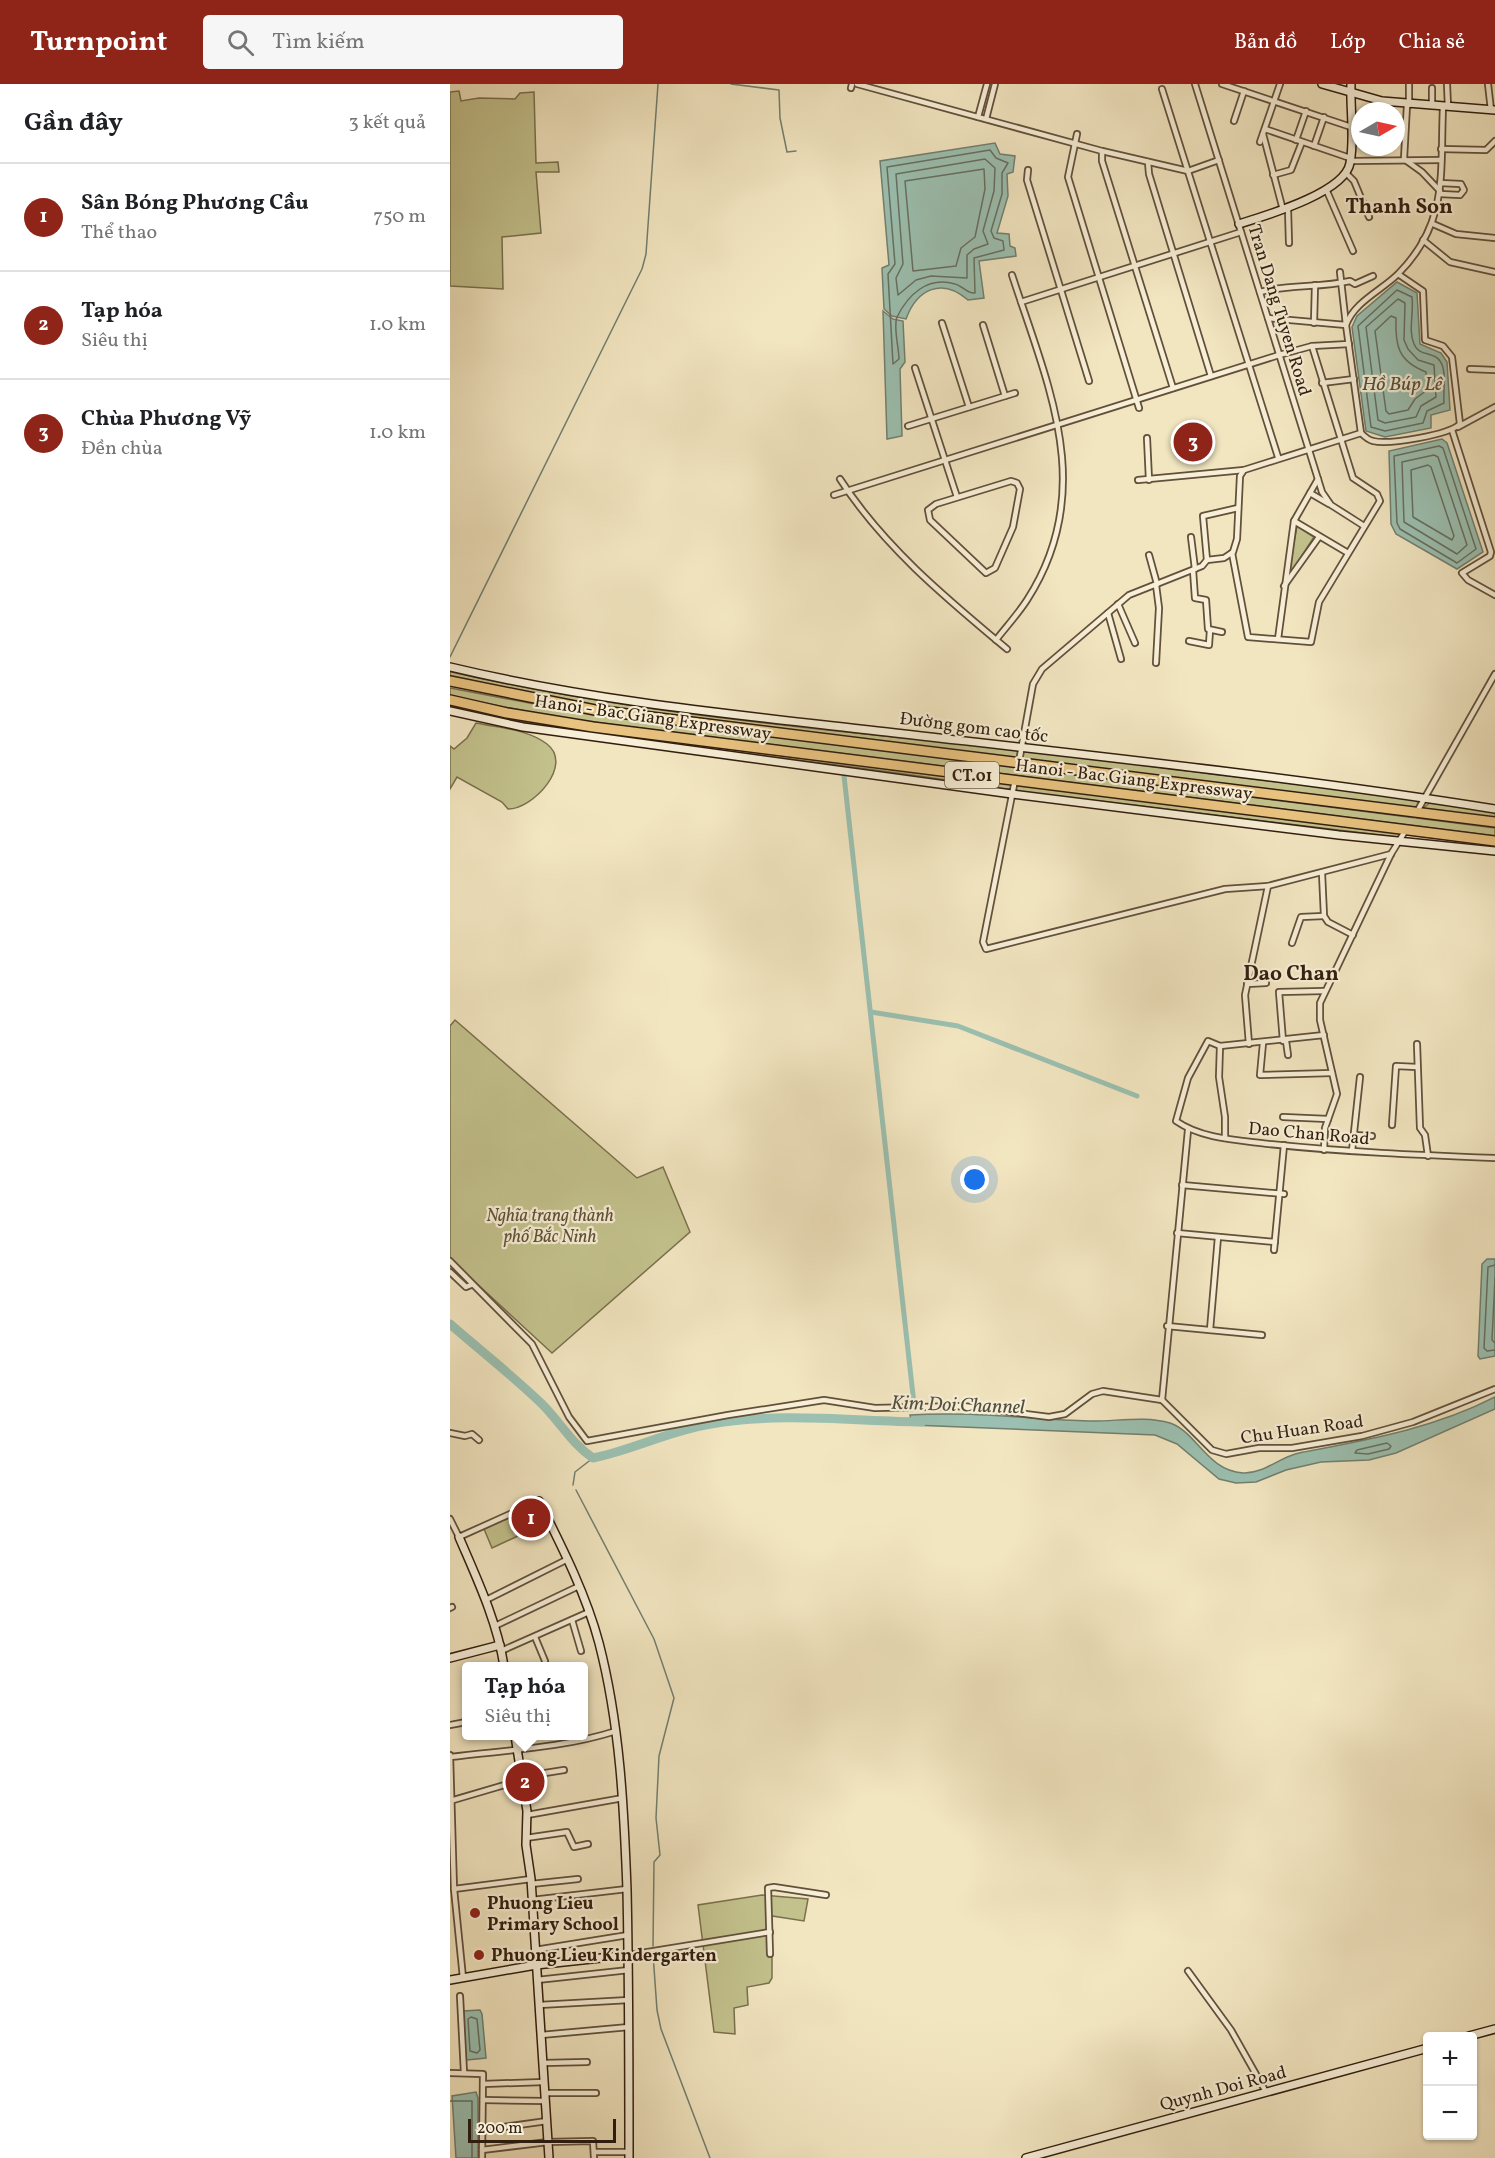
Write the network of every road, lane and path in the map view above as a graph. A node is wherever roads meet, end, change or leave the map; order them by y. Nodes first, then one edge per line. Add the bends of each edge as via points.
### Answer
1 (857, 84) edge
2 (987, 84) edge
3 (995, 84) edge
4 (1195, 84) edge
5 (1222, 84) edge
6 (1280, 84) edge
7 (1322, 84) edge
8 (1352, 84) edge
9 (1409, 84) edge
10 (1447, 84) edge
11 (1488, 84) edge
12 (1432, 88) dead end
13 (1162, 89) dead end
14 (1245, 91) junction
15 (1353, 94) junction
16 (1275, 100) junction
17 (923, 102) junction
18 (1353, 102) edge
19 (1408, 105) junction
20 (1432, 106) junction
21 (1446, 107) junction
22 (921, 109) dead end
23 (1493, 110) edge
24 (1306, 111) junction
25 (978, 117) junction
26 (1324, 117) junction
27 (986, 119) junction
28 (1234, 122) dead end
29 (1351, 127) joint
30 (1264, 132) junction
31 (1077, 134) dead end
32 (1296, 140) junction
33 (1495, 141) edge
34 (1260, 142) dead end
35 (1302, 142) junction
36 (1075, 143) junction
37 (1314, 146) junction
38 (1441, 149) junction
39 (1102, 151) junction
40 (1404, 159) junction
41 (1219, 160) junction
42 (1350, 160) junction
43 (1441, 160) junction
44 (1148, 162) junction
45 (1028, 170) dead end
46 (1188, 171) junction
47 (1346, 173) junction
48 (1273, 175) junction
49 (1440, 183) junction
50 (1326, 189) junction
51 (1440, 192) junction
52 (1286, 210) junction
53 (1369, 217) dead end
54 (1433, 224) junction
55 (1240, 228) junction
56 (1495, 238) edge
57 (1423, 240) junction
58 (1210, 242) junction
59 (1289, 243) dead end
60 (1353, 250) dead end
61 (1173, 254) junction
62 (1136, 266) junction
63 (1340, 272) dead end
64 (1495, 272) edge
65 (1398, 274) junction
66 (1012, 275) dead end
67 (1373, 276) dead end
68 (1098, 277) junction
69 (1342, 283) junction
70 (1315, 285) junction
71 (1062, 289) junction
72 (1260, 292) junction
73 (1021, 302) junction
74 (1268, 318) junction
75 (942, 322) dead end
76 (1314, 323) junction
77 (983, 325) dead end
78 (1346, 325) junction
79 (1349, 344) junction
80 (1312, 346) junction
81 (1279, 355) junction
82 (1248, 365) junction
83 (915, 368) dead end
84 (1470, 369) dead end
85 (1495, 370) edge
86 (1211, 376) junction
87 (1354, 379) junction
88 (1089, 381) dead end
89 (1322, 383) junction
90 (1173, 388) junction
91 (1015, 393) dead end
92 (1005, 396) junction
93 (1136, 400) junction
94 (969, 407) junction
95 (1495, 407) edge
96 (1139, 408) dead end
97 (932, 419) junction
98 (1059, 423) junction
99 (908, 426) dead end
100 (1458, 427) junction
101 (1452, 430) junction
102 (1361, 433) junction
103 (1148, 438) dead end
104 (1340, 438) junction
105 (1309, 448) junction
106 (1278, 458) junction
107 (944, 459) junction
108 (1244, 470) junction
109 (840, 479) dead end
110 (1318, 479) junction
111 (1138, 480) dead end
112 (1149, 480) junction
113 (847, 491) junction
114 (1310, 493) junction
115 (834, 495) dead end
116 (957, 497) junction
117 (1331, 505) junction
118 (1238, 508) junction
119 (1294, 520) junction
120 (1364, 526) junction
121 (1191, 537) dead end
122 (1319, 537) junction
123 (1232, 553) junction
124 (1348, 553) junction
125 (1149, 555) dead end
126 (1207, 560) junction
127 (1194, 570) junction
128 (1156, 585) junction
129 (1284, 587) junction
130 (1495, 595) edge
131 (1118, 604) junction
132 (1108, 613) junction
133 (1210, 630) junction
134 (1222, 632) dead end
135 (1278, 639) junction
136 (996, 640) junction
137 (1189, 641) dead end
138 (1135, 643) dead end
139 (1007, 649) dead end
140 (1121, 660) dead end
141 (1156, 663) dead end
142 (450, 667) edge
143 (1495, 674) edge
144 (450, 681) edge
145 (450, 700) edge
146 (450, 711) edge
147 (1021, 748) junction
148 (1020, 756) tunnel mouth
149 (1014, 785) tunnel mouth
150 (1012, 794) junction
151 (1426, 798) junction
152 (1419, 808) tunnel mouth
153 (1495, 809) edge
154 (1495, 822) edge
155 (1404, 833) tunnel mouth
156 (1400, 841) junction
157 (1495, 841) edge
158 (1495, 851) edge
159 (1391, 855) junction
160 (1322, 873) junction
161 (1268, 886) junction
162 (1324, 916) junction
163 (1353, 935) junction
164 (1292, 944) dead end
165 (1247, 984) junction
166 (1266, 984) dead end
167 (1324, 991) junction
168 (1324, 1035) junction
169 (1285, 1041) junction
170 (1263, 1043) junction
171 (1249, 1044) junction
172 (1417, 1044) dead end
173 (1220, 1046) junction
174 (1288, 1055) dead end
175 (1418, 1067) junction
176 (1332, 1072) junction
177 (1360, 1077) dead end
178 (1282, 1117) dead end
179 (1328, 1119) junction
180 (1392, 1125) dead end
181 (1188, 1130) junction
182 (1354, 1135) junction
183 (1372, 1136) dead end
184 (1225, 1138) junction
185 (1284, 1145) junction
186 (1324, 1150) junction
187 (1352, 1151) junction
188 (1428, 1156) junction
189 (1495, 1158) edge
190 (1182, 1185) junction
191 (1282, 1194) junction
192 (1177, 1233) junction
193 (1218, 1237) junction
194 (1275, 1242) junction
195 (1274, 1250) dead end
196 (450, 1262) edge
197 (450, 1272) edge
198 (471, 1285) junction
199 (1167, 1326) junction
200 (1210, 1330) junction
201 (1262, 1335) dead end
202 (1495, 1389) edge
203 (1161, 1400) junction
204 (450, 1433) edge
205 (479, 1440) dead end
206 (539, 1501) joint
207 (450, 1519) edge
208 (459, 1537) junction
209 (568, 1559) junction
210 (579, 1586) junction
211 (486, 1600) junction
212 (589, 1612) junction
213 (572, 1620) junction
214 (495, 1626) junction
215 (535, 1637) junction
216 (501, 1648) junction
217 (581, 1651) dead end
218 (450, 1658) edge
219 (545, 1661) dead end
220 (503, 1662) edge
221 (616, 1731) junction
222 (588, 1739) edge
223 (516, 1740) edge
224 (584, 1740) edge
225 (517, 1750) junction
226 (450, 1756) edge
227 (564, 1770) dead end
228 (522, 1781) junction
229 (623, 1798) junction
230 (451, 1801) edge
231 (527, 1815) junction
232 (526, 1838) junction
233 (588, 1844) dead end
234 (578, 1879) dead end
235 (531, 1882) junction
236 (454, 1889) junction
237 (627, 1889) junction
238 (826, 1895) dead end
239 (532, 1900) junction
240 (453, 1909) edge
241 (770, 1932) junction
242 (628, 1935) junction
243 (535, 1950) junction
244 (770, 1954) dead end
245 (628, 1956) junction
246 (536, 1965) junction
247 (629, 1970) junction
248 (1188, 1971) dead end
249 (463, 1978) junction
250 (450, 1980) edge
251 (537, 1980) junction
252 (459, 1996) dead end
253 (629, 2000) junction
254 (538, 2005) junction
255 (629, 2028) junction
256 (1495, 2029) edge
257 (541, 2035) junction
258 (1477, 2035) edge
259 (1423, 2049) edge
260 (586, 2062) dead end
261 (543, 2063) junction
262 (450, 2073) edge
263 (464, 2073) junction
264 (544, 2082) junction
265 (483, 2084) junction
266 (1266, 2092) junction
267 (596, 2093) dead end
268 (545, 2097) junction
269 (483, 2100) junction
270 (547, 2121) junction
271 (482, 2130) junction
272 (548, 2142) junction
273 (482, 2150) junction
274 (595, 2155) edge
275 (629, 2155) edge
276 (482, 2158) edge
277 (549, 2158) edge
278 (1026, 2158) edge

1 - 17 street
2 - 25 street
3 - 27 street
4 - 41 street, Tran Dang Tuyen Road
5 - 14 street
6 - 16 street
7 - 15 main road
8 - 15 main road
9 - 19 street
10 - 21 street
11 - 23 street
12 - 20 street
13 - 46 street
14 - 16 street
14 - 28 street
15 - 18 main road
15 - 19 main road
16 - 24 street
16 - 30 street
17 - 22 street
17 - 25 street
19 - 20 main road
19 - 40 street
20 - 21 main road
21 - 23 main road
21 - 38 street
24 - 26 street
24 - 32 street
25 - 27 street
26 - 29 street
26 - 37 street
27 - 36 street
29 - 42 main road
30 - 32 street
30 - 34 street
30 - 48 street
31 - 36 street
32 - 35 street
33 - 38 street via 1486,150
35 - 37 street
35 - 48 street via 1291,170
36 - 39 street
36 - 68 street via 1067,174
37 - 42 street
38 - 43 street
39 - 44 street
39 - 62 street
40 - 42 street
40 - 43 street
40 - 51 street
41 - 46 street
41 - 55 street, Tran Dang Tuyen Road
42 - 47 main road
43 - 49 street
44 - 46 street
44 - 61 street
45 - 71 street via 1027,180
46 - 58 street
47 - 50 main road
47 - 53 street via 1354,181
48 - 52 street
49 - 51 street
49 - 51 street via 1461,184 1464,190 1460,195
50 - 52 main road
50 - 60 street
51 - 54 street
52 - 55 main road
52 - 59 street
54 - 56 street via 1456,234
54 - 57 street
55 - 58 street
55 - 72 street, Tran Dang Tuyen Road
57 - 64 street via 1450,262
57 - 65 street
58 - 61 street
58 - 82 street
61 - 62 street
61 - 86 street
62 - 68 street
62 - 90 street
63 - 69 street
65 - 78 street via 1352,314
65 - 100 street via 1424,291 1425,340 1443,346 1452,357
66 - 73 street
67 - 69 street via 1360,283
68 - 71 street
68 - 93 street
69 - 70 street
69 - 78 street
70 - 72 street
70 - 76 street
71 - 73 street
71 - 88 street
72 - 74 street, Tran Dang Tuyen Road
73 - 98 street
74 - 76 street
74 - 81 street, Tran Dang Tuyen Road
75 - 94 street
76 - 78 street
77 - 92 street
78 - 79 street
79 - 80 street
79 - 87 street
80 - 81 street
80 - 89 street
81 - 82 street
81 - 105 street, Tran Dang Tuyen Road
82 - 86 street
82 - 106 street
83 - 97 street
84 - 85 street
86 - 90 street
87 - 89 street
87 - 102 street
89 - 104 street
90 - 93 street
91 - 92 street
92 - 94 street
93 - 96 street
93 - 98 street
94 - 97 street
95 - 100 street
97 - 99 street
97 - 107 street
98 - 107 street
98 - 136 street via 1064,483 1056,531 1035,585
100 - 101 street
101 - 102 street via 1392,443 1371,441
101 - 130 street via 1491,552 1462,573
102 - 104 street
103 - 112 street
104 - 105 street
104 - 120 street via 1353,478 1380,498
105 - 106 street
105 - 110 street, Tran Dang Tuyen Road
106 - 108 street
107 - 113 street
107 - 116 street
108 - 112 street
108 - 118 street via 1240,476
109 - 113 street
110 - 114 street
110 - 117 street, Tran Dang Tuyen Road
111 - 112 street
113 - 115 street
113 - 136 street via 903,557
114 - 117 street
114 - 119 street
116 - 116 street via 931,507 930,520 983,571 992,572 1010,537 1019,487 1011,481
117 - 120 street
118 - 123 street
118 - 126 street via 1203,516
119 - 122 street
119 - 129 street
120 - 124 street
121 - 127 street
122 - 124 street
122 - 129 street
123 - 126 street
123 - 135 street via 1248,637
124 - 135 street via 1318,602 1311,642
125 - 128 street
126 - 127 street
127 - 128 street
127 - 133 street via 1195,598 1206,600
128 - 131 street via 1137,590
128 - 141 street
129 - 135 street
131 - 132 street
131 - 138 street
132 - 140 street
132 - 147 street via 1036,676
133 - 134 street
133 - 137 street via 1209,645
136 - 139 street
142 - 147 main road, Đường gom cao tốc via 525,685 621,701
143 - 151 street
144 - 154 highway, Hanoi - Bac Giang Expressway / CT.01 via 618,713
145 - 157 highway, Hanoi - Bac Giang Expressway / CT.01 via 593,727
146 - 150 main road via 523,727
147 - 148 street
147 - 151 main road, Đường gom cao tốc
149 - 150 street
150 - 156 main road
150 - 161 street via 983,942 986,949 1225,889
151 - 152 street
151 - 153 main road, Đường gom cao tốc
155 - 156 street
156 - 158 main road
156 - 159 street
159 - 160 street
159 - 163 street
160 - 161 street
160 - 162 street
161 - 165 street
162 - 163 street
162 - 164 street via 1300,917
163 - 167 street
165 - 166 street
165 - 171 street
167 - 168 street via 1319,1012
167 - 169 street via 1279,992
168 - 169 street
168 - 176 street
169 - 170 street
169 - 174 street
170 - 171 street
170 - 176 street via 1260,1075
171 - 173 street
172 - 175 street
173 - 181 street via 1208,1041 1188,1078 1176,1121
173 - 184 street
175 - 180 street via 1396,1066
175 - 188 street via 1420,1128
176 - 179 street via 1337,1094
177 - 182 street
178 - 179 street
179 - 186 street
181 - 184 street, Dao Chan Road
181 - 190 street
182 - 183 street
182 - 187 street
184 - 185 street, Dao Chan Road
185 - 186 street, Dao Chan Road
185 - 191 street
186 - 187 street, Dao Chan Road
187 - 188 street, Dao Chan Road
188 - 189 street, Dao Chan Road
190 - 191 street
190 - 192 street
191 - 194 street
192 - 193 street
192 - 199 street
193 - 194 street
193 - 200 street
194 - 195 street
196 - 198 street via 471,1280
197 - 198 street via 466,1287
198 - 203 street via 532,1344 587,1442 824,1400 875,1408 963,1406 1049,1417 1065,1414 1103,1390
199 - 200 street
199 - 203 street
200 - 201 street
202 - 203 street, Chu Huan Road via 1413,1422 1362,1436 1226,1454 1212,1450
204 - 205 street via 472,1434
206 - 208 street
206 - 209 main road
207 - 208 street
208 - 211 main road
209 - 210 main road
209 - 211 street
210 - 212 main road
210 - 214 street
211 - 214 main road
212 - 213 street
212 - 221 main road
213 - 215 street
213 - 217 street
214 - 216 main road
215 - 216 street
215 - 219 street
216 - 218 main road
216 - 220 main road
221 - 222 street
221 - 229 main road
223 - 225 main road
224 - 225 street
225 - 226 street
225 - 228 main road
226 - 230 street
227 - 228 street
228 - 230 street
228 - 231 main road
229 - 231 street
229 - 237 main road
230 - 236 street
231 - 232 main road
232 - 233 street via 567,1832 574,1847
232 - 235 main road
234 - 235 street
235 - 236 street
235 - 239 main road
236 - 240 street
237 - 239 street
237 - 242 main road
238 - 241 street via 768,1888
239 - 243 main road
240 - 249 street
241 - 244 street
241 - 245 street
242 - 243 street
242 - 245 main road
243 - 246 main road
245 - 246 main road
245 - 247 main road
246 - 249 main road
246 - 251 main road
247 - 251 street
247 - 253 main road
248 - 266 street via 1231,2030
249 - 250 main road
251 - 254 main road
252 - 263 street
253 - 254 street
253 - 255 main road
254 - 257 main road
255 - 257 street
255 - 275 main road
256 - 258 main road
257 - 261 main road
259 - 266 main road, Quynh Doi Road
260 - 261 street
261 - 264 main road
262 - 263 street
263 - 265 street via 482,2072
264 - 265 street
264 - 268 main road
265 - 269 street
266 - 278 main road, Quynh Doi Road
267 - 268 street
268 - 269 street
268 - 270 main road
269 - 271 street
270 - 271 street
270 - 272 main road
271 - 273 street
272 - 273 street
272 - 274 street via 593,2140
272 - 277 main road
273 - 276 street
274 - 275 street

